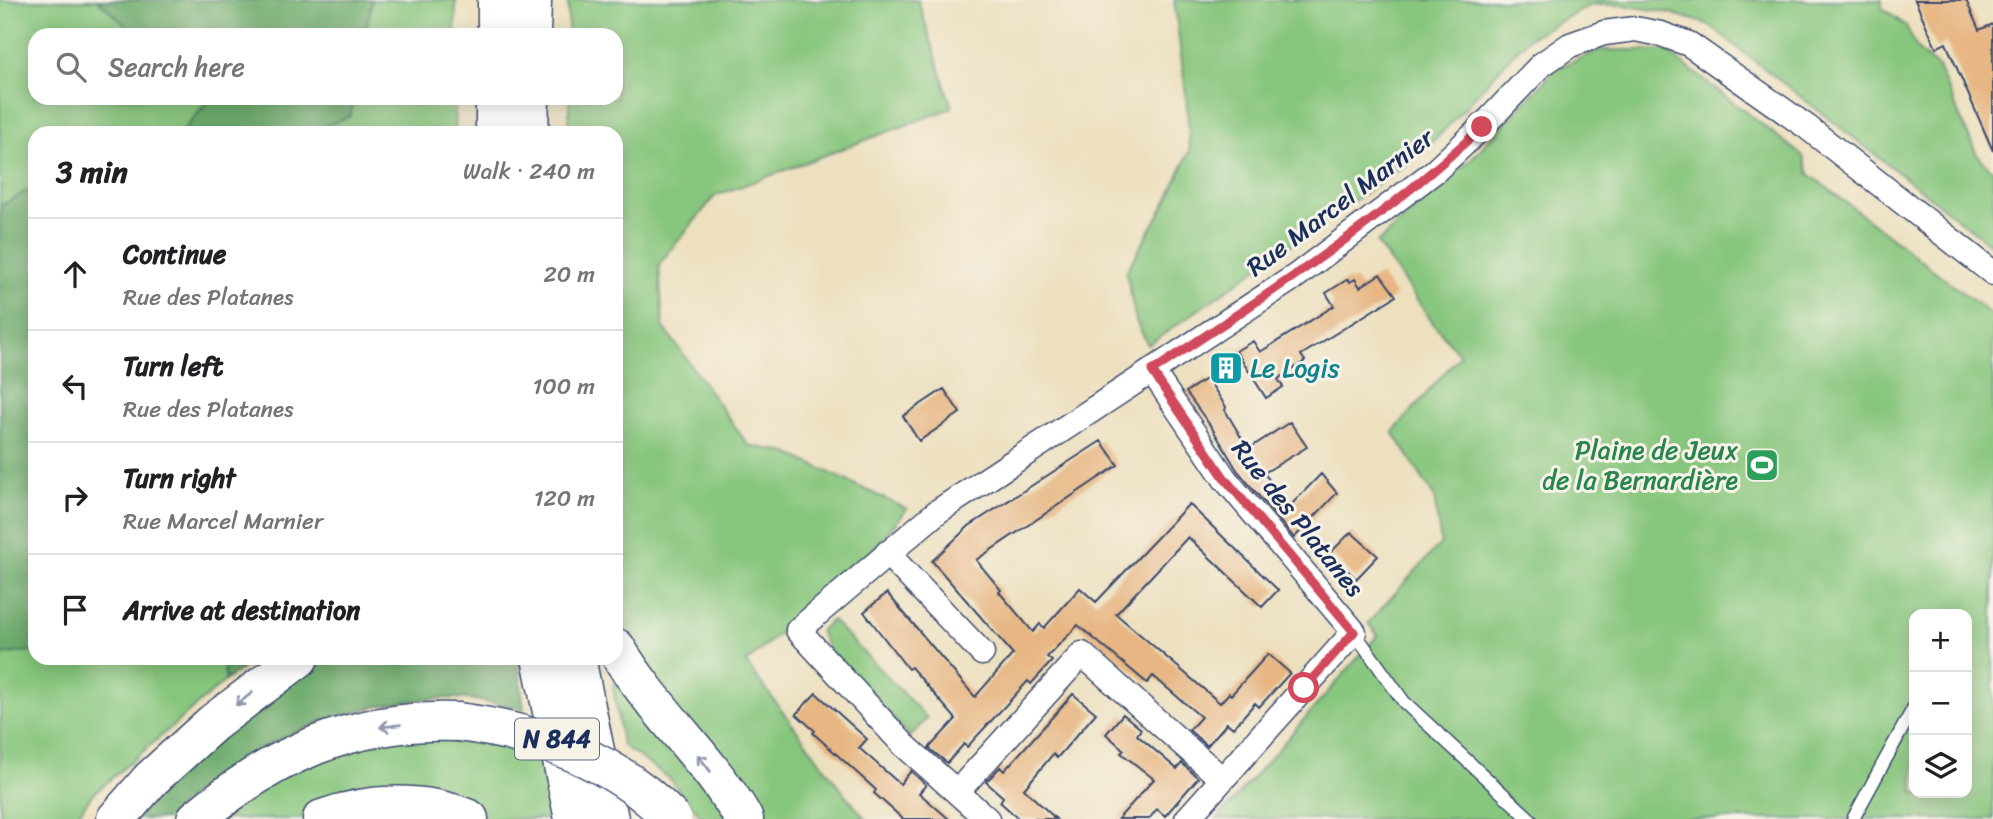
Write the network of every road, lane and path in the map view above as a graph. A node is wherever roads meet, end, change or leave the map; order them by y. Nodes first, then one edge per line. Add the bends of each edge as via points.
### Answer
1 (498, 0) edge
2 (532, 0) edge
3 (496, 28) edge
4 (531, 28) edge
5 (495, 105) edge
6 (530, 105) edge
7 (495, 126) edge
8 (529, 126) edge
9 (1993, 273) edge
10 (1152, 371) junction
11 (887, 554) junction
12 (1354, 632) junction
13 (982, 653) dead end
14 (623, 658) edge
15 (290, 665) edge
16 (542, 665) edge
17 (577, 665) edge
18 (1909, 716) edge
19 (1222, 779) junction
20 (957, 792) junction
21 (116, 819) edge
22 (196, 819) edge
23 (322, 819) edge
24 (469, 819) edge
25 (574, 819) edge
26 (608, 819) edge
27 (671, 819) edge
28 (744, 819) edge
29 (987, 819) edge
30 (1187, 819) edge
31 (1530, 819) edge
32 (1853, 819) edge

1 - 3 highway
2 - 4 highway
5 - 7 highway
6 - 8 highway
9 - 10 street, Rue Marcel Marnier via 1712,58 1689,44 1635,29 1604,33 1570,45 1541,65 1435,171 1296,276
10 - 11 street, Rue Marcel Marnier via 937,512
10 - 12 street, Rue des Platanes via 1225,479
11 - 13 street
11 - 20 street, Rue Marcel Marnier via 798,630 904,745
12 - 19 street, Rue des Platanes
12 - 31 lane via 1404,702
28 -> 14 highway
15 -> 21 highway via 214,723 151,779
16 - 25 highway, N 844
17 - 26 highway, N 844
18 - 32 lane
19 - 20 street via 1082,654
19 - 30 street, Rue des Platanes
20 - 29 street
27 -> 22 highway, bridge via 629,784 552,743 493,727 427,721 339,735 268,766
23 - 24 highway via 392,805 435,809

